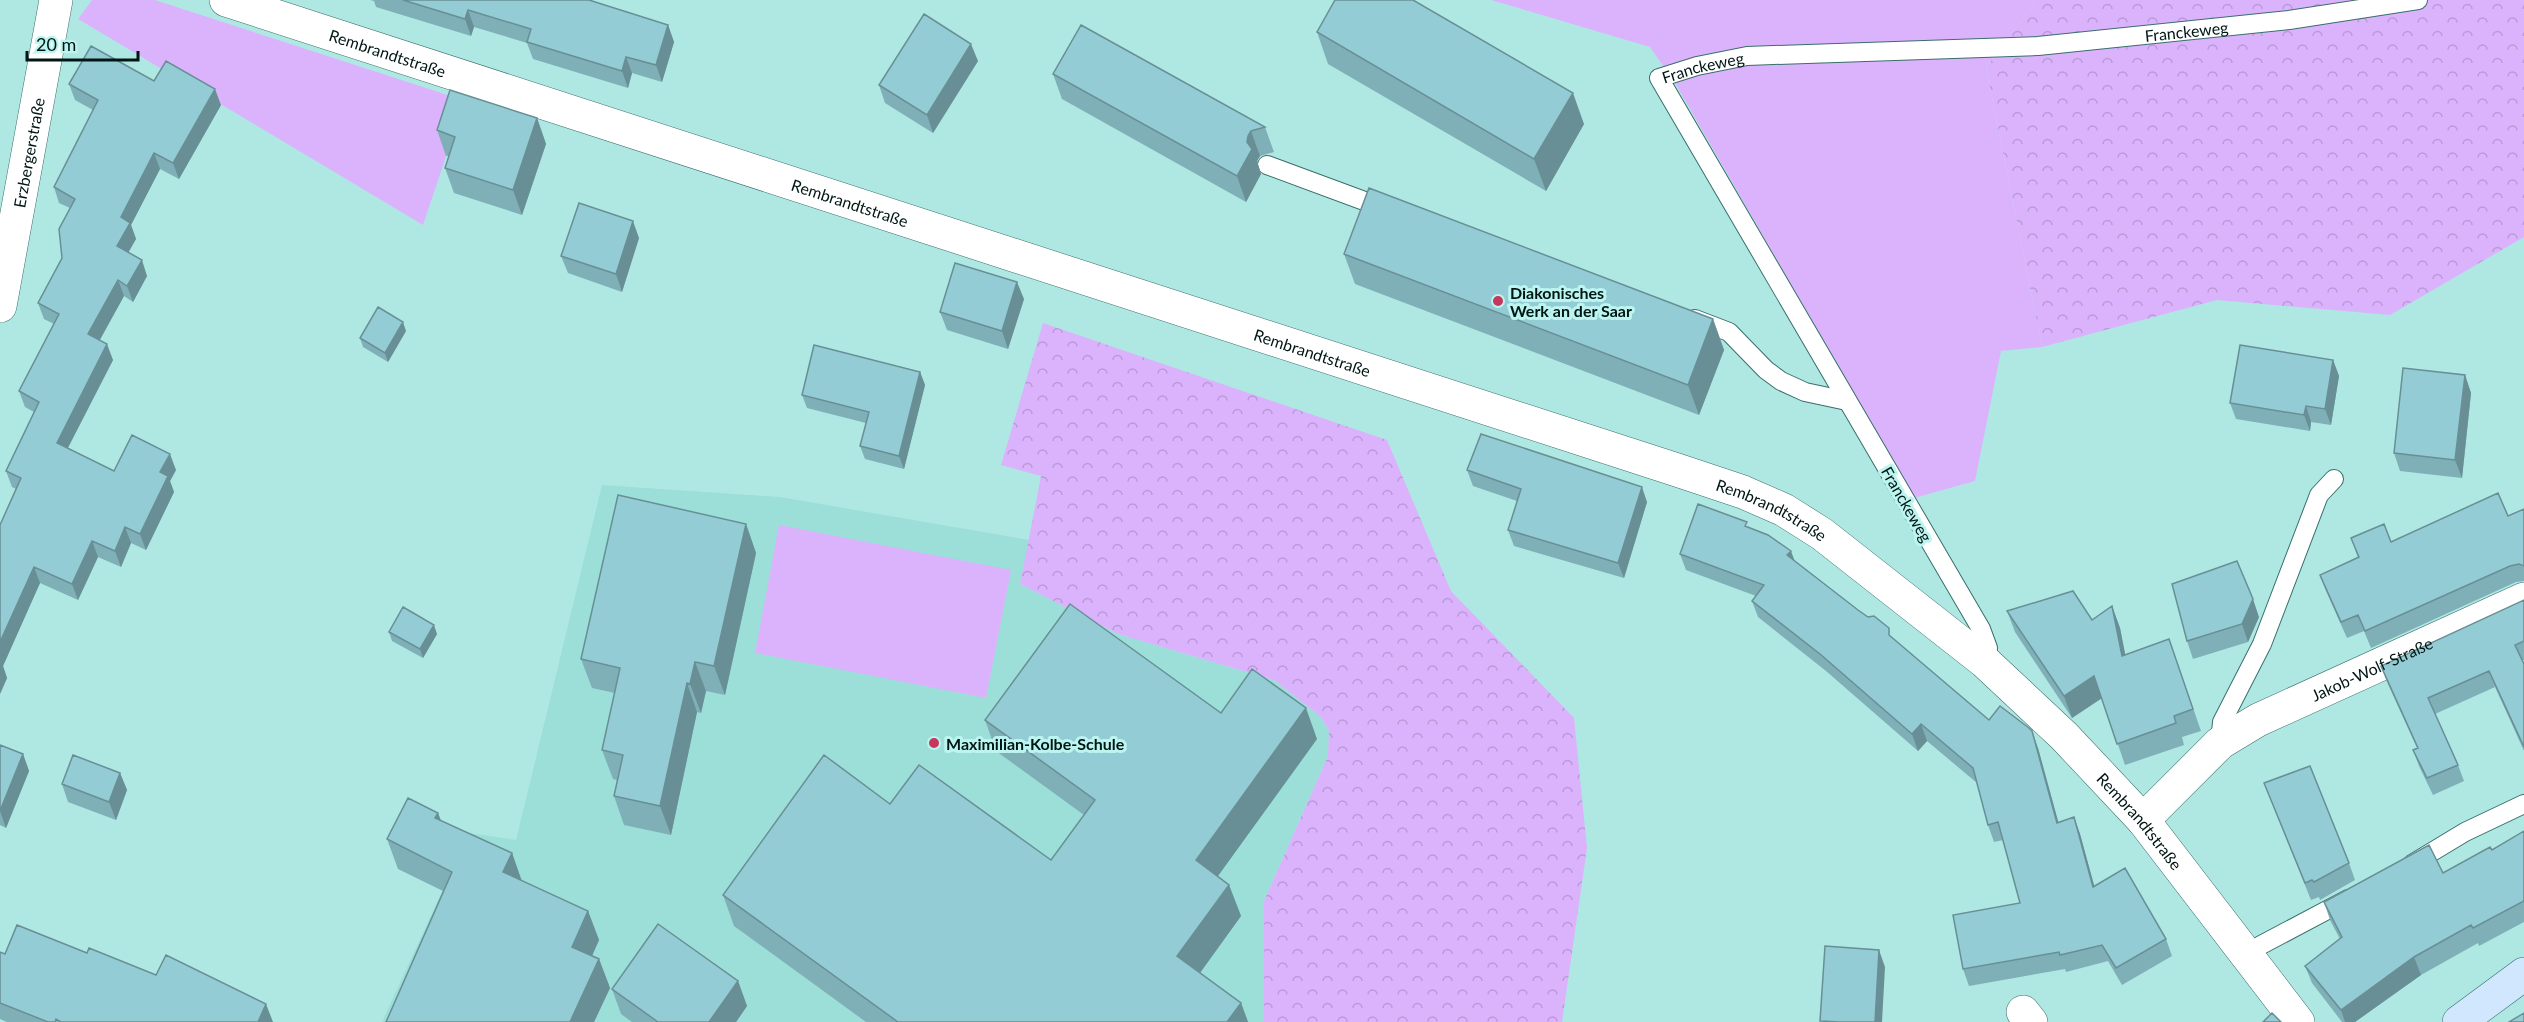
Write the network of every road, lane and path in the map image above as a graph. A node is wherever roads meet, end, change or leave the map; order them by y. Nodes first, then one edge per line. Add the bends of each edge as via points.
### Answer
1 (56, 0) edge
2 (226, 0) edge
3 (2418, 0) edge
4 (1267, 165) dead end
5 (1399, 214) edge
6 (0, 306) edge
7 (1674, 312) edge
8 (1847, 401) junction
9 (2334, 479) dead end
10 (2524, 599) edge
11 (1985, 662) junction
12 (2220, 743) junction
13 (2524, 804) edge
14 (2143, 820) junction
15 (2397, 872) edge
16 (2367, 889) edge
17 (2246, 953) junction
18 (2524, 974) edge
19 (2298, 1022) edge
20 (2459, 1022) edge

1 - 6 street, Erzbergerstraße
2 - 11 street, Rembrandtstraße via 1743,492 1784,510 1822,534
3 - 8 lane, Franckeweg via 2289,20 2038,46 1747,56 1659,78
4 - 5 lane
7 - 8 lane via 1730,332 1781,381 1805,392
8 - 11 lane, Franckeweg via 1981,629 1988,648
9 - 12 lane via 2319,495 2262,644 2222,722
10 - 12 street, Jakob-Wolf-Straße via 2258,720
11 - 14 street, Rembrandtstraße via 2064,736
12 - 14 street, Jakob-Wolf-Straße
13 - 15 lane via 2465,832
14 - 17 street, Rembrandtstraße
16 - 17 lane
17 - 19 street, Rembrandtstraße
18 - 20 main road

